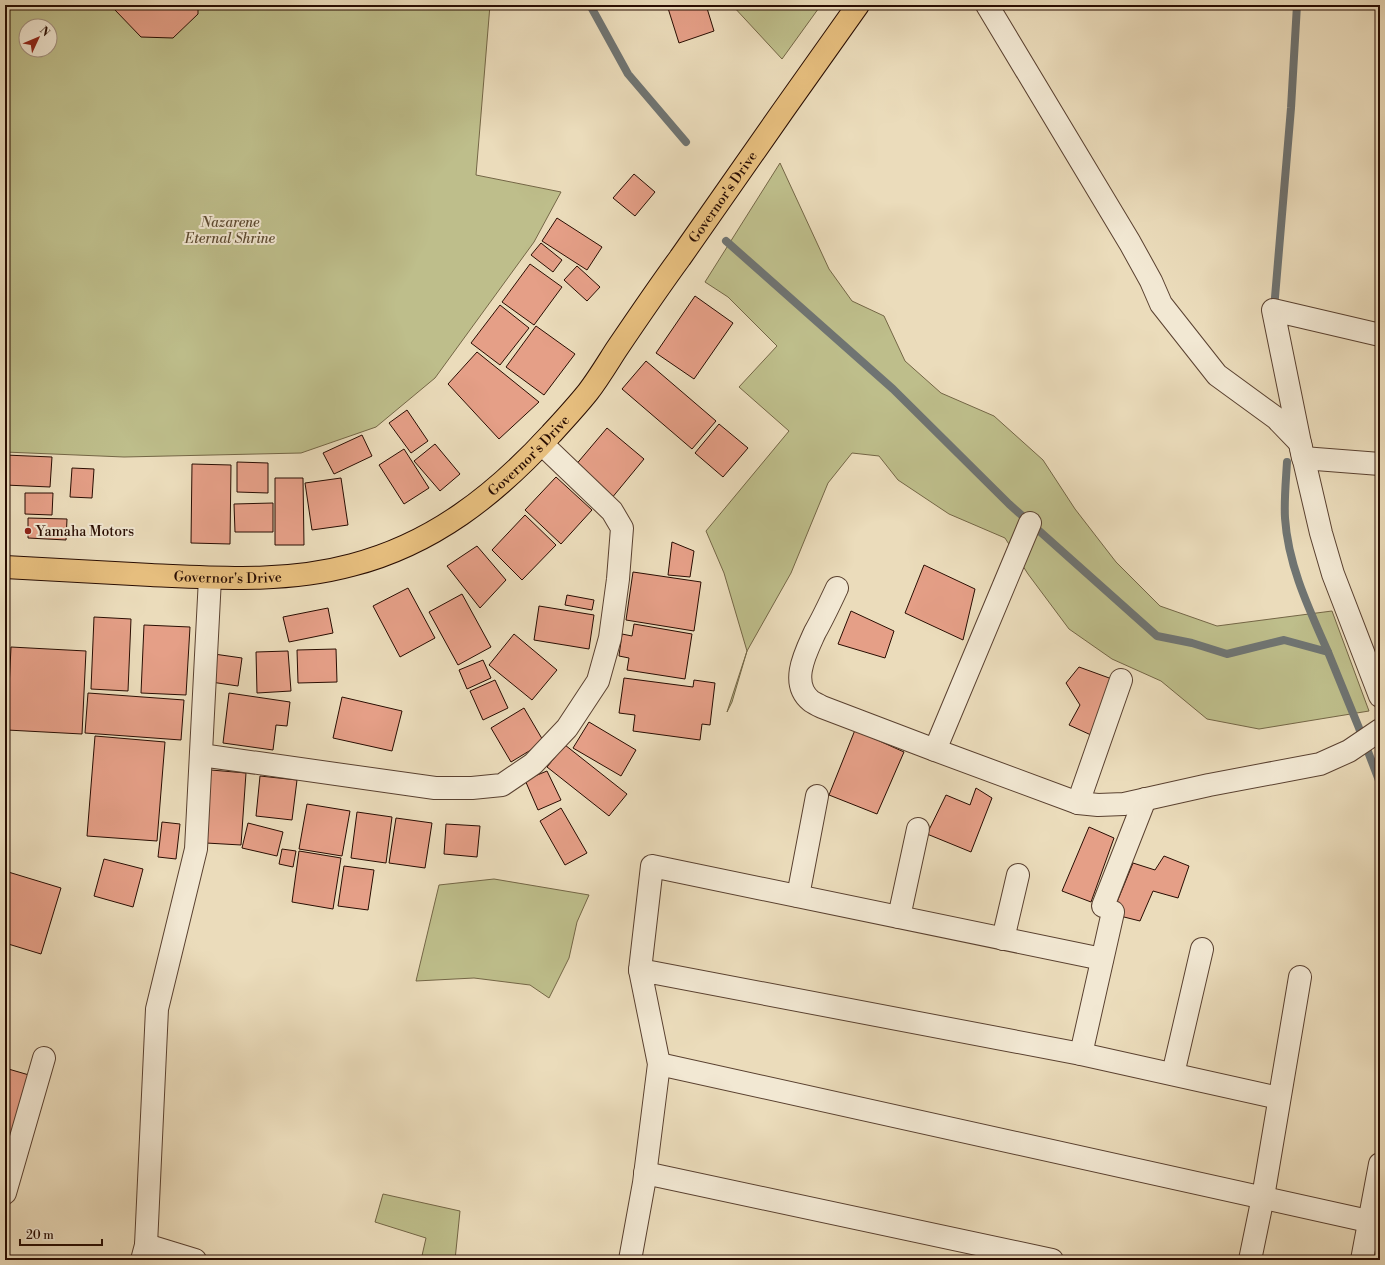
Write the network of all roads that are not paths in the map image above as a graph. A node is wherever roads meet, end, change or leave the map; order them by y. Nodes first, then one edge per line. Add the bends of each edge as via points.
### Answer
1 (858, 5) edge
2 (987, 5) edge
3 (1380, 335) edge
4 (542, 444) junction
5 (1303, 458) junction
6 (1380, 464) edge
7 (1030, 523) dead end
8 (5, 567) edge
9 (210, 578) junction
10 (837, 588) dead end
11 (1121, 680) dead end
12 (1380, 696) edge
13 (1380, 730) edge
14 (934, 750) junction
15 (201, 755) junction
16 (817, 796) dead end
17 (1145, 799) junction
18 (1078, 803) junction
19 (918, 829) dead end
20 (1018, 875) dead end
21 (798, 896) junction
22 (899, 917) junction
23 (1003, 939) junction
24 (1202, 949) dead end
25 (1102, 959) junction
26 (640, 970) junction
27 (1300, 977) dead end
28 (1081, 1054) junction
29 (44, 1058) dead end
30 (659, 1064) junction
31 (1173, 1074) junction
32 (1279, 1098) junction
33 (1380, 1164) edge
34 (645, 1173) junction
35 (5, 1193) edge
36 (1263, 1198) junction
37 (1368, 1221) junction
38 (144, 1252) edge
39 (194, 1260) edge
40 (630, 1260) edge
41 (1052, 1260) edge
42 (1250, 1260) edge
43 (1362, 1260) edge

1 - 4 main road, Governor's Drive via 588,392
2 - 5 street via 1130,243 1161,304 1217,374 1276,418 1290,432 1300,443
3 - 5 street via 1274,310
4 - 9 main road, Governor's Drive via 476,505 433,532 392,552 324,572 269,578
4 - 15 street via 612,511 622,528 610,638 598,681 567,728 533,764 502,785 435,788
5 - 6 street
5 - 12 street via 1333,574
7 - 14 street
8 - 9 main road, Governor's Drive
9 - 15 street
10 - 14 street via 804,656 800,669 804,693 822,707
11 - 18 street
13 - 17 street via 1349,751 1320,764
14 - 18 street
15 - 38 street via 196,849 157,1009
16 - 21 street
17 - 18 street via 1124,804
17 - 25 street via 1108,909
19 - 22 street
20 - 23 street
21 - 22 street
21 - 26 street via 652,866
22 - 23 street
23 - 25 street
24 - 31 street
25 - 28 street
26 - 28 street
26 - 30 street
27 - 32 street
28 - 31 street
29 - 35 street
30 - 34 street
30 - 36 street
31 - 32 street
32 - 36 street
33 - 37 street
34 - 40 street
34 - 41 street
36 - 37 street
36 - 42 street
37 - 43 street
38 - 39 street

